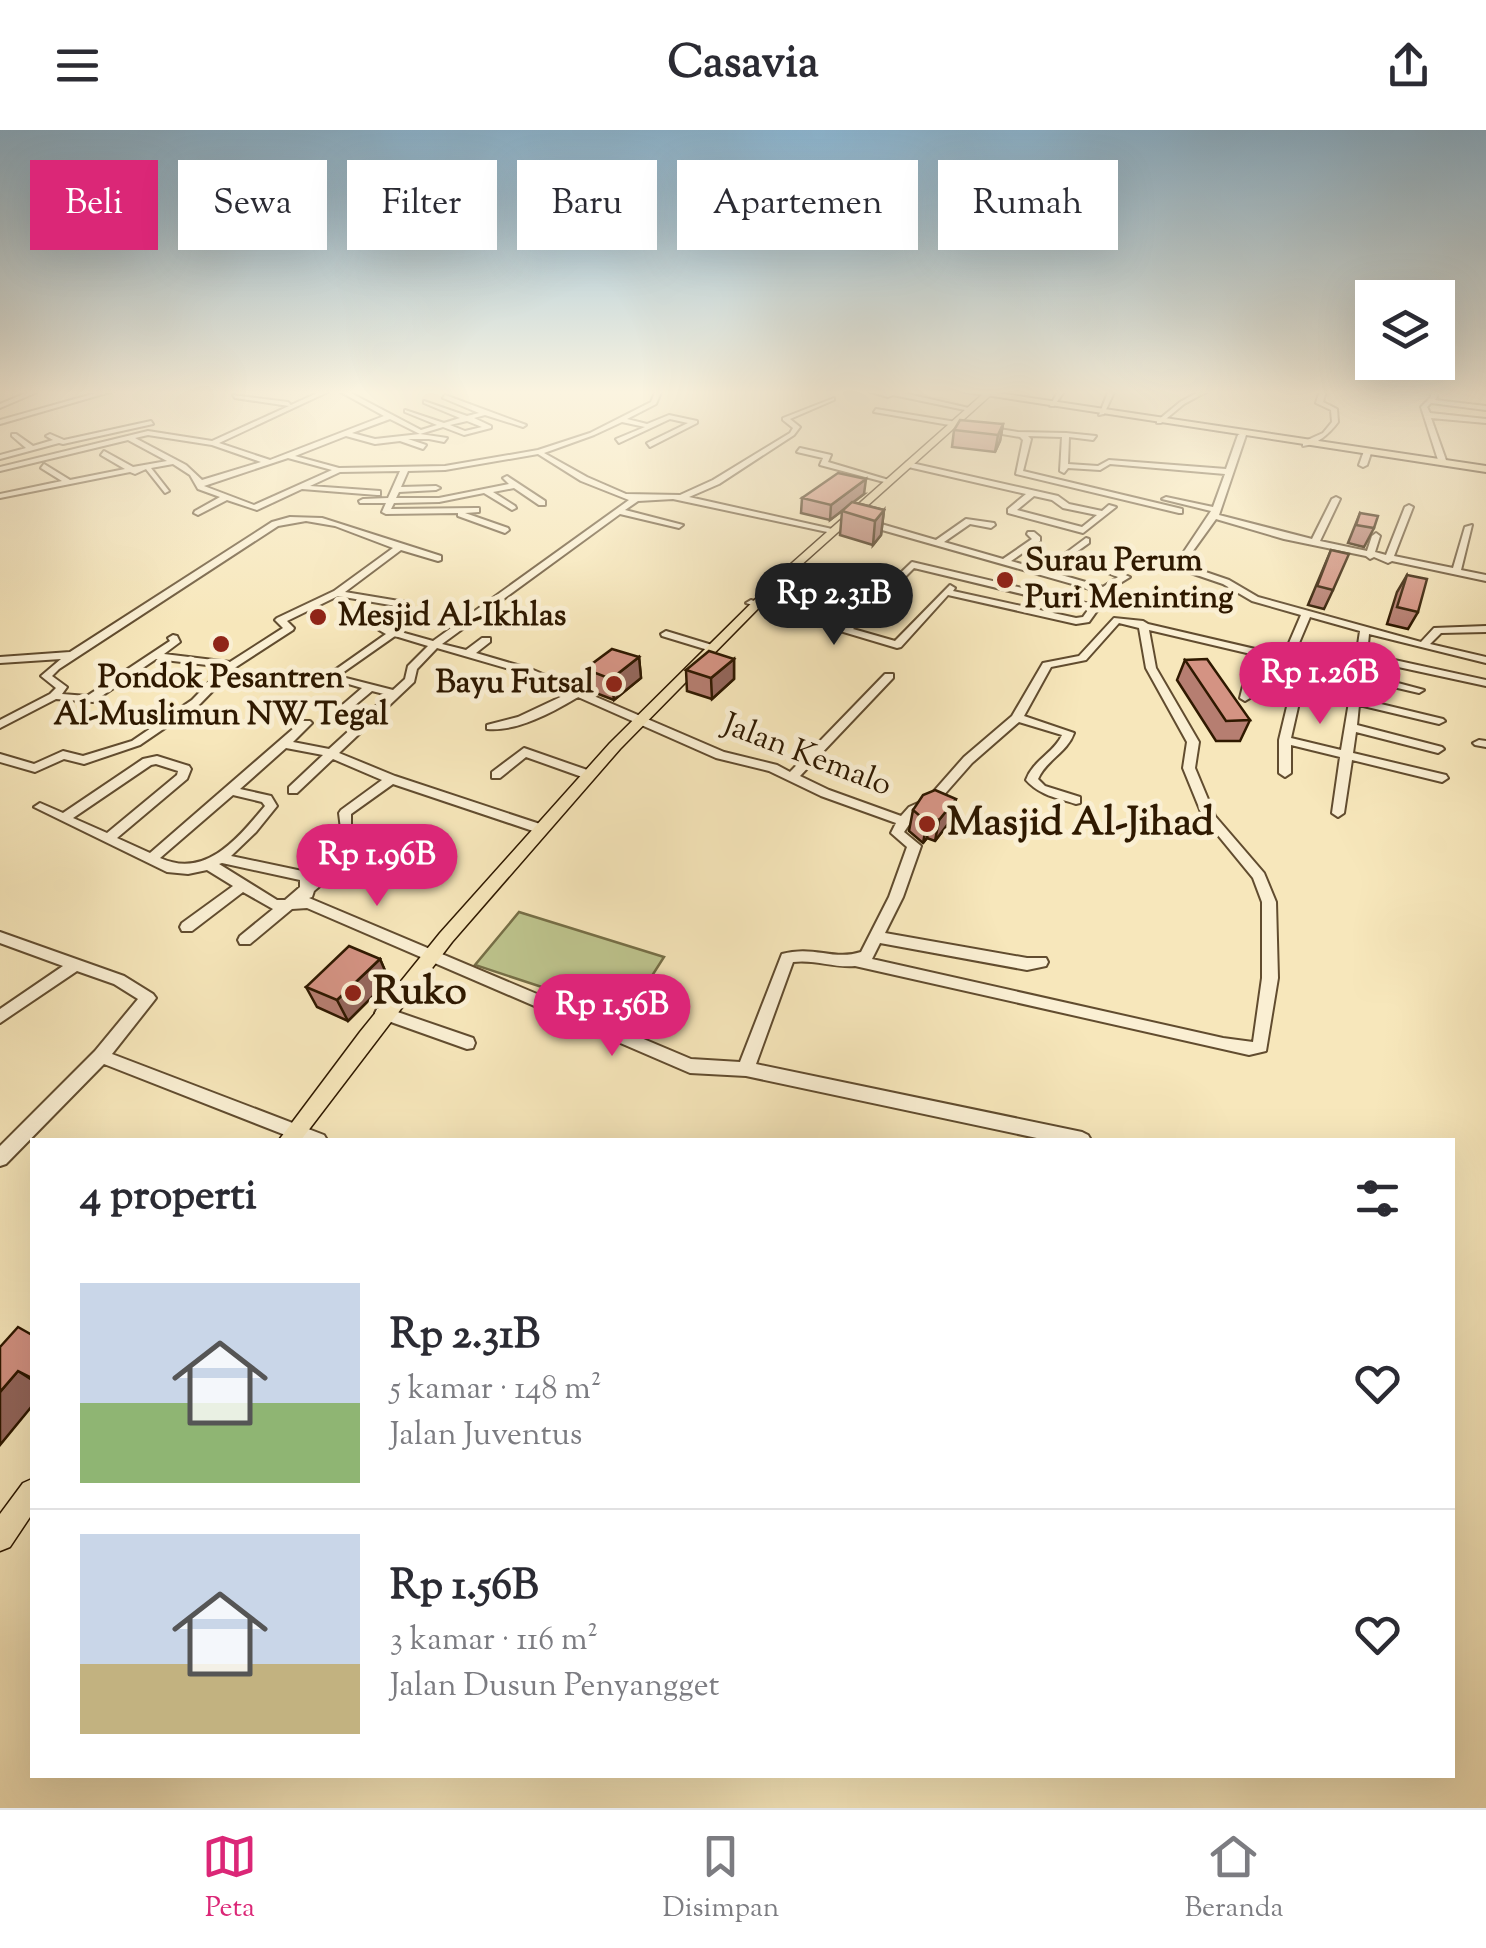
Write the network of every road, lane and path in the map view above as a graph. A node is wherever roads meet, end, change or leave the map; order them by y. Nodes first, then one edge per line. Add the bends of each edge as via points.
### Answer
1 (52, 468) edge
2 (86, 468) dead end
3 (129, 468) edge
4 (153, 468) edge
5 (190, 468) edge
6 (252, 468) edge
7 (333, 468) edge
8 (472, 468) edge
9 (564, 468) edge
10 (738, 468) edge
11 (846, 468) edge
12 (901, 468) edge
13 (925, 468) edge
14 (1017, 468) edge
15 (1062, 468) edge
16 (1185, 468) edge
17 (1231, 468) edge
18 (148, 470) junction
19 (339, 470) junction
20 (135, 472) junction
21 (1230, 472) junction
22 (99, 476) junction
23 (322, 478) junction
24 (888, 480) junction
25 (1053, 480) junction
26 (24, 482) dead end
27 (68, 482) junction
28 (203, 482) junction
29 (436, 483) dead end
30 (398, 486) junction
31 (35, 489) junction
32 (1124, 490) dead end
33 (166, 491) dead end
34 (486, 491) junction
35 (302, 492) junction
36 (1032, 493) junction
37 (0, 496) edge
38 (226, 496) junction
39 (455, 497) junction
40 (680, 497) junction
41 (635, 499) junction
42 (1336, 499) dead end
43 (363, 501) dead end
44 (542, 503) dead end
45 (1064, 504) junction
46 (245, 505) junction
47 (262, 507) junction
48 (1112, 507) dead end
49 (287, 508) dead end
50 (512, 508) dead end
51 (1408, 508) dead end
52 (453, 511) junction
53 (619, 511) junction
54 (1179, 511) dead end
55 (198, 513) dead end
56 (1215, 513) junction
57 (228, 514) dead end
58 (1103, 514) junction
59 (846, 518) junction
60 (991, 524) dead end
61 (679, 525) dead end
62 (1469, 527) dead end
63 (505, 530) dead end
64 (1040, 531) junction
65 (828, 532) junction
66 (1086, 536) junction
67 (1376, 536) edge
68 (987, 540) dead end
69 (940, 542) junction
70 (1315, 543) junction
71 (400, 548) junction
72 (972, 552) junction
73 (1357, 553) junction
74 (1069, 554) junction
75 (1370, 556) junction
76 (438, 558) dead end
77 (1388, 560) junction
78 (1005, 561) junction
79 (1355, 571) dead end
80 (1046, 572) junction
81 (1456, 572) junction
82 (961, 574) junction
83 (1486, 578) edge
84 (998, 582) junction
85 (337, 592) junction
86 (946, 592) junction
87 (984, 601) junction
88 (751, 604) junction
89 (1306, 614) junction
90 (1144, 624) junction
91 (1486, 628) edge
92 (846, 630) junction
93 (1365, 630) junction
94 (393, 633) junction
95 (666, 634) dead end
96 (173, 638) dead end
97 (486, 640) dead end
98 (1294, 643) dead end
99 (435, 644) junction
100 (1423, 646) junction
101 (708, 647) junction
102 (77, 654) junction
103 (468, 654) junction
104 (1255, 654) junction
105 (159, 656) junction
106 (1362, 656) junction
107 (0, 660) edge
108 (1486, 660) edge
109 (232, 665) junction
110 (1302, 665) junction
111 (889, 676) dead end
112 (1358, 677) junction
113 (1486, 683) edge
114 (370, 687) junction
115 (1419, 690) dead end
116 (392, 692) junction
117 (579, 692) junction
118 (54, 696) junction
119 (1245, 698) dead end
120 (1355, 702) junction
121 (338, 715) dead end
122 (638, 718) junction
123 (1017, 718) junction
124 (1439, 721) dead end
125 (306, 722) dead end
126 (0, 725) edge
127 (492, 727) dead end
128 (1351, 727) junction
129 (1284, 740) junction
130 (284, 744) junction
131 (1438, 748) dead end
132 (330, 753) junction
133 (1346, 754) junction
134 (0, 758) edge
135 (1285, 773) dead end
136 (496, 775) dead end
137 (589, 775) junction
138 (793, 776) junction
139 (1442, 778) dead end
140 (391, 779) junction
141 (230, 790) junction
142 (293, 790) dead end
143 (1076, 800) dead end
144 (40, 807) dead end
145 (1338, 813) dead end
146 (64, 818) junction
147 (902, 821) junction
148 (346, 826) dead end
149 (541, 828) junction
150 (109, 838) junction
151 (150, 859) junction
152 (214, 861) junction
153 (336, 866) dead end
154 (242, 886) junction
155 (308, 897) junction
156 (289, 905) junction
157 (187, 928) dead end
158 (876, 937) junction
159 (0, 938) edge
160 (245, 940) dead end
161 (428, 957) junction
162 (858, 961) junction
163 (1041, 962) dead end
164 (76, 964) junction
165 (382, 1013) junction
166 (0, 1017) edge
167 (466, 1043) dead end
168 (101, 1056) junction
169 (746, 1069) junction
170 (292, 1136) edge
171 (1073, 1138) edge
172 (0, 1158) edge
173 (30, 1495) edge
174 (0, 1537) edge

1 - 27 street
2 - 22 street
3 - 20 street
4 - 18 street
5 - 28 street
6 - 28 street
7 - 19 street
8 - 30 street
9 - 41 street
10 - 40 street
11 - 24 street
12 - 24 main road
13 - 36 street
14 - 25 street
15 - 25 street
16 - 21 street
17 - 21 street
18 - 20 street
18 - 33 street
19 - 23 street
19 - 30 street
20 - 22 street
21 - 56 street
22 - 27 street
23 - 30 street
23 - 35 street
24 - 59 main road
25 - 54 street
26 - 31 street
27 - 31 street
28 - 38 street
29 - 30 street
30 - 35 street
30 - 39 street
30 - 43 street
30 - 52 street via 388,513
31 - 37 street
32 - 56 street
34 - 39 street
34 - 44 street via 511,482
34 - 50 street
35 - 47 street
36 - 45 street
36 - 64 street via 1012,510
38 - 46 street
38 - 55 street
39 - 52 street via 478,512
40 - 41 street
40 - 65 street
41 - 53 street
42 - 70 street
45 - 58 street
45 - 64 street
46 - 47 street
46 - 57 street
47 - 49 street
48 - 58 street
51 - 77 street
52 - 63 street
53 - 61 street
53 - 99 street
56 - 70 street
56 - 89 street via 1182,560 1185,568
58 - 66 street
59 - 65 main road
59 - 69 street
60 - 69 street via 970,521
62 - 81 street
64 - 66 street
64 - 78 street
65 - 88 main road
66 - 74 street
67 - 75 street
68 - 72 street
69 - 72 street
70 - 73 street
71 - 76 street
71 - 85 street
71 - 102 street via 331,522 288,519
72 - 78 street
73 - 75 street
73 - 79 street
74 - 80 street
74 - 80 street via 1124,577 1106,590
75 - 77 street
77 - 81 street
78 - 80 street
81 - 83 street
82 - 84 street
82 - 86 street
82 - 92 street via 910,566
84 - 87 street
84 - 87 street via 1094,608 1088,618 1074,621
85 - 94 street via 401,604 383,628
85 - 109 street via 280,620 289,628
86 - 87 street
86 - 92 street via 903,642 890,645
88 - 92 street
88 - 101 main road
89 - 93 street
89 - 98 street
90 - 104 street
90 - 123 street, Jalan Kemalo via 1112,622 1084,656 1047,665
90 - 162 street via 1151,668 1193,742 1189,768 1209,818 1259,876 1269,902 1270,978 1260,1046 1223,1044
91 - 100 street via 1438,630
93 - 100 street
93 - 106 street
94 - 99 street, Jalan Kemalo
94 - 114 street via 330,677
95 - 101 street
96 - 105 street
97 - 103 street
99 - 103 street, Jalan Kemalo
99 - 116 street via 412,668 410,680
100 - 108 street
101 - 122 main road
102 - 107 street
102 - 118 street via 46,676 62,685
103 - 117 street, Jalan Kemalo
104 - 110 street
104 - 119 street
105 - 109 street
105 - 118 street via 89,700
106 - 112 street
106 - 113 street
109 - 134 street via 185,711 124,749 84,760 63,755 35,768
110 - 112 street
110 - 129 street
111 - 138 street
112 - 115 street
112 - 120 street
114 - 116 street
114 - 121 street
116 - 132 street
117 - 122 street, Jalan Kemalo
117 - 127 street via 557,708
118 - 126 street
120 - 124 street
120 - 128 street
122 - 137 main road
122 - 138 street, Jalan Kemalo
123 - 143 street via 1068,733 1032,780
123 - 147 street, Jalan Kemalo via 932,802
125 - 130 street
128 - 131 street
128 - 133 street
129 - 133 street
129 - 135 street
130 - 132 street
130 - 141 street
132 - 140 street
132 - 142 street
133 - 139 street
133 - 145 street
136 - 137 street via 524,752
137 - 149 main road
138 - 147 street, Jalan Kemalo
140 - 148 street via 345,813
140 - 149 street
141 - 151 street
141 - 152 street via 271,805
144 - 146 street
146 - 150 street
146 - 150 street via 150,761 185,769
147 - 158 street via 897,832 914,846
149 - 161 main road
150 - 151 street
151 - 152 street via 178,870
152 - 154 street
152 - 155 street via 307,877
153 - 155 street
154 - 156 street
154 - 157 street
155 - 156 street
155 - 161 street
156 - 160 street
158 - 162 street
158 - 163 street
159 - 164 street
161 - 165 main road
161 - 169 street via 690,1066
162 - 169 street via 800,953 785,960
164 - 166 street
164 - 168 street via 147,994
165 - 167 street
165 - 170 main road
168 - 170 street
168 - 172 street
169 - 171 street
173 - 174 main road

